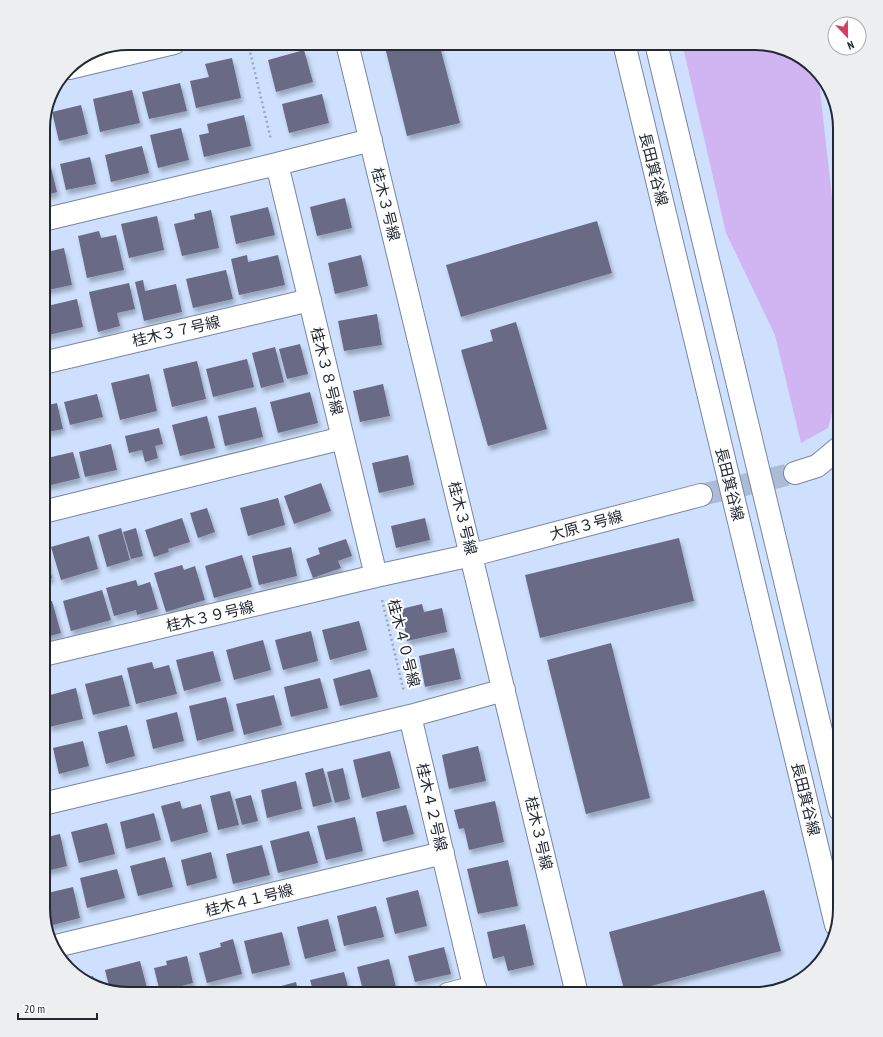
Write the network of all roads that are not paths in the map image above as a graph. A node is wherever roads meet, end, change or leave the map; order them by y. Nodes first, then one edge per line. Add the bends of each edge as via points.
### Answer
1 (145, 50) edge
2 (349, 50) edge
3 (626, 50) edge
4 (658, 50) edge
5 (83, 65) edge
6 (371, 140) junction
7 (277, 164) junction
8 (50, 218) edge
9 (310, 300) junction
10 (50, 361) edge
11 (343, 438) junction
12 (833, 453) edge
13 (795, 473) tunnel mouth
14 (701, 495) tunnel mouth
15 (50, 510) edge
16 (472, 555) junction
17 (376, 576) junction
18 (50, 653) edge
19 (504, 690) junction
20 (410, 716) junction
21 (833, 781) edge
22 (50, 802) edge
23 (443, 853) junction
24 (833, 911) edge
25 (59, 945) edge
26 (475, 987) edge
27 (575, 987) edge

1 - 5 street
2 - 6 street, 桂木３号線
3 - 24 street, 長田箕谷線
4 - 21 street, 長田箕谷線
6 - 7 street
6 - 16 street, 桂木３号線
7 - 8 street
7 - 9 street, 桂木３８号線
9 - 10 street, 桂木３７号線
9 - 11 street, 桂木３８号線
11 - 15 street
11 - 17 street, 桂木３８号線
12 - 13 street via 817,466
14 - 16 street, 大原３号線
16 - 17 street
16 - 19 street, 桂木３号線
17 - 18 street, 桂木３９号線
19 - 20 street
19 - 27 street, 桂木３号線
20 - 22 street
20 - 23 street, 桂木４２号線
23 - 25 street, 桂木４１号線
23 - 26 street, 桂木４２号線

